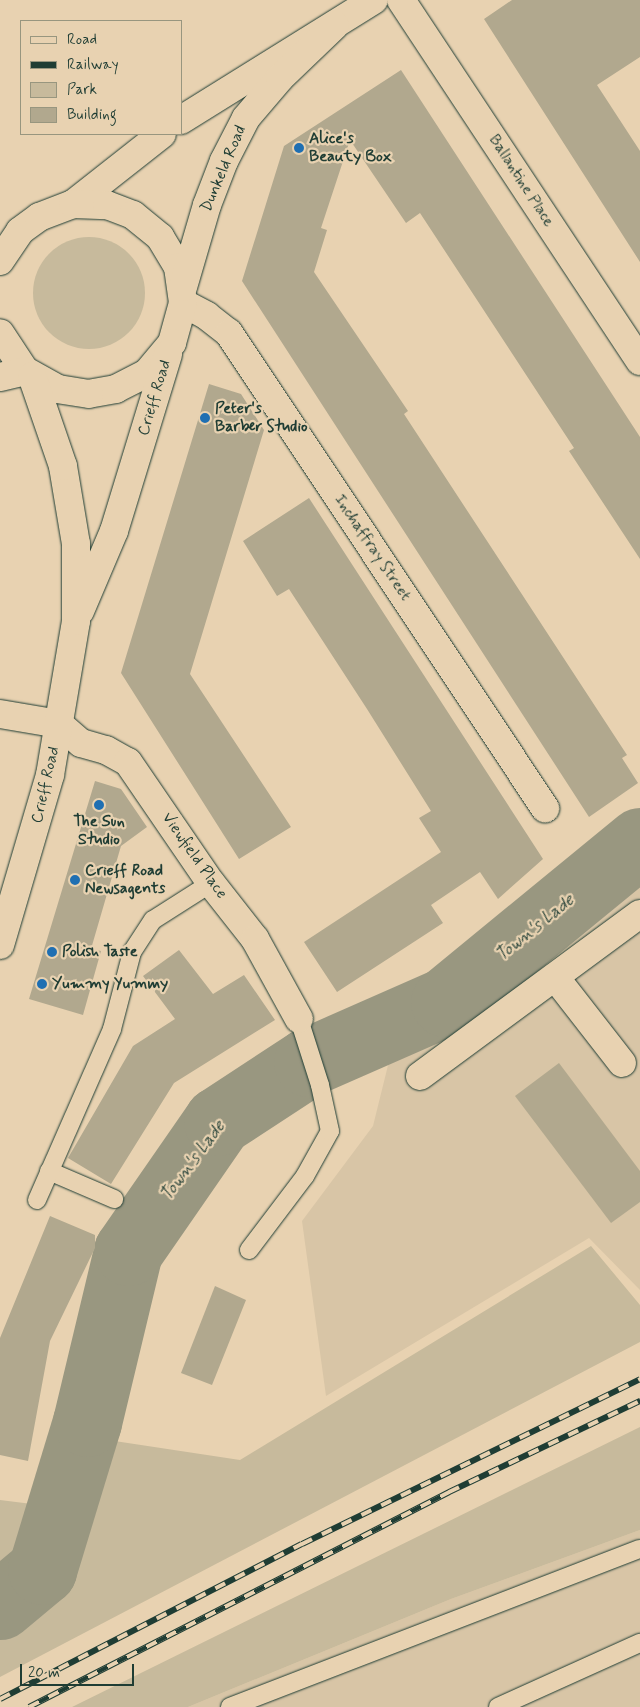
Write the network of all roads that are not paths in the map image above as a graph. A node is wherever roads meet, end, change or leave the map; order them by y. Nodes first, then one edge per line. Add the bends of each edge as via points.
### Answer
1 (374, 0) edge
2 (401, 0) edge
3 (335, 25) junction
4 (182, 119) edge
5 (161, 135) edge
6 (72, 204) junction
7 (0, 261) edge
8 (183, 295) junction
9 (0, 333) edge
10 (172, 343) junction
11 (640, 362) edge
12 (19, 375) edge
13 (76, 621) junction
14 (0, 714) edge
15 (59, 724) junction
16 (545, 808) dead end
17 (211, 883) junction
18 (640, 914) edge
19 (0, 945) edge
20 (555, 977) junction
21 (299, 1019) joint
22 (622, 1063) dead end
23 (420, 1076) dead end
24 (50, 1171) junction
25 (114, 1199) dead end
26 (37, 1200) dead end
27 (249, 1250) dead end
28 (640, 1549) edge
29 (640, 1643) edge
30 (230, 1707) edge
31 (498, 1707) edge

1 - 3 main road, Dunkeld Road
2 - 11 main road, Ballantine Place
3 - 4 main road, Dunkeld Road
3 - 8 main road, Dunkeld Road via 280,78 246,118 207,205
5 - 6 main road
6 - 7 main road via 39,217 20,231
6 - 8 main road via 107,205 148,225 171,252
8 - 10 main road, Dunkeld Road
8 - 16 main road, Inchaffray Street via 229,333
9 - 12 main road, Crieff Road
10 - 12 main road via 147,373 116,389 73,392
10 - 13 main road, Crieff Road via 114,531
12 - 13 main road, Crieff Road via 63,466 76,544
13 - 15 main road, Crieff Road
14 - 15 main road
15 - 17 main road, Viewfield Place via 81,743 106,750 128,762
15 - 19 main road, Crieff Road via 36,830
17 - 21 main road, Viewfield Place via 255,939
17 - 24 lane via 153,920 132,952 112,1030
18 - 20 main road
20 - 22 main road
20 - 23 main road
21 - 27 lane via 320,1085 330,1131 305,1176
24 - 25 lane
24 - 26 lane
28 - 30 lane
29 - 31 lane

